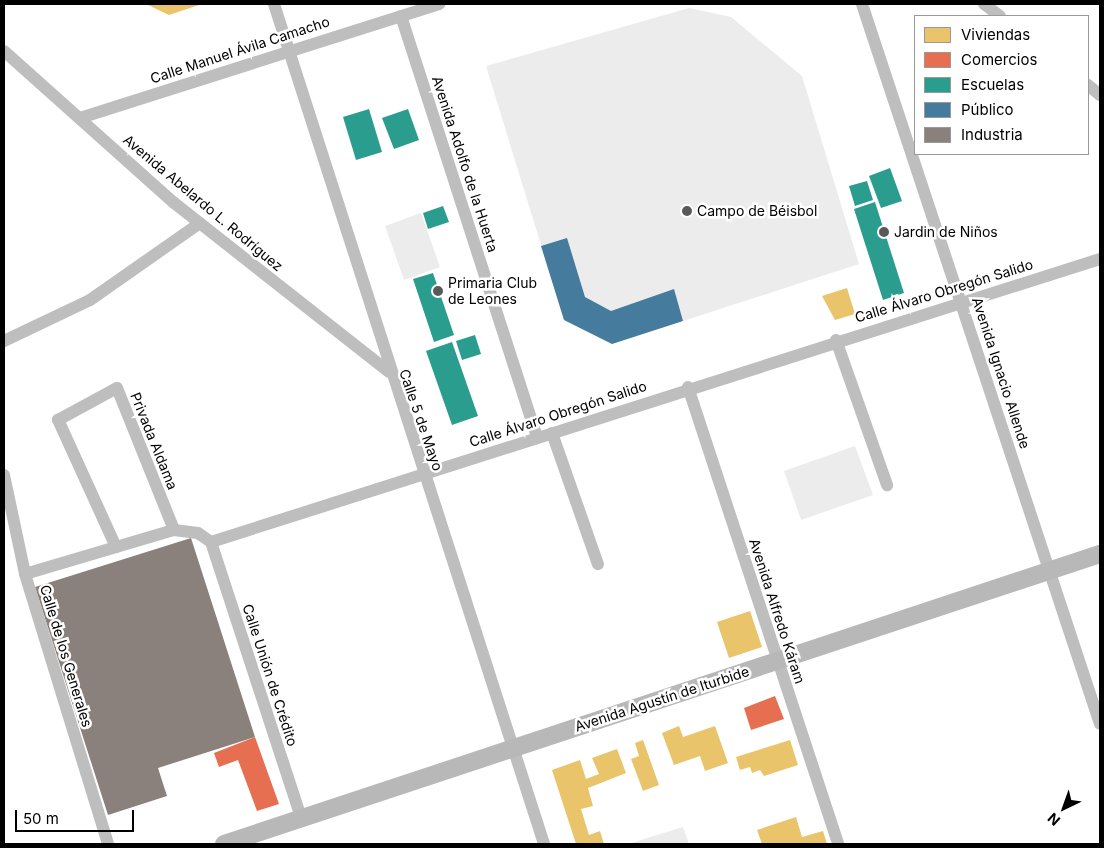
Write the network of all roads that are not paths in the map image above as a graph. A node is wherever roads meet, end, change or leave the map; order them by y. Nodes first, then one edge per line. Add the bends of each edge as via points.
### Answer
1 (274, 4) edge
2 (439, 4) edge
3 (862, 4) edge
4 (984, 4) edge
5 (999, 15) edge
6 (401, 16) junction
7 (288, 50) junction
8 (4, 51) edge
9 (1089, 86) edge
10 (1100, 95) edge
11 (80, 118) junction
12 (200, 223) junction
13 (1100, 259) edge
14 (961, 301) junction
15 (4, 340) edge
16 (836, 340) junction
17 (389, 372) junction
18 (688, 387) junction
19 (552, 433) junction
20 (537, 436) junction
21 (423, 473) junction
22 (4, 475) edge
23 (887, 486) dead end
24 (174, 530) junction
25 (211, 542) junction
26 (116, 547) junction
27 (1100, 554) edge
28 (598, 564) dead end
29 (1050, 570) junction
30 (25, 574) junction
31 (777, 661) junction
32 (1100, 724) edge
33 (513, 748) junction
34 (301, 818) junction
35 (236, 842) edge
36 (108, 844) edge
37 (544, 844) edge
38 (838, 844) edge

1 - 7 street, Calle 5 de Mayo
2 - 6 street, Calle Manuel Ávila Camacho
3 - 14 street, Avenida Ignacio Allende
4 - 5 street
6 - 7 street, Calle Manuel Ávila Camacho
6 - 20 street, Avenida Adolfo de la Huerta
7 - 11 street, Calle Manuel Ávila Camacho
7 - 17 street, Calle 5 de Mayo
8 - 11 street, Avenida Abelardo L. Rodríguez
9 - 10 street
11 - 12 street, Avenida Abelardo L. Rodríguez
12 - 15 street via 90,300
12 - 17 street, Avenida Abelardo L. Rodríguez
13 - 14 street, Calle Álvaro Obregón Salido
14 - 16 street, Calle Álvaro Obregón Salido
14 - 29 street, Avenida Ignacio Allende
16 - 18 street, Calle Álvaro Obregón Salido
16 - 23 street
17 - 21 street, Calle 5 de Mayo
18 - 19 street, Calle Álvaro Obregón Salido
18 - 31 street, Avenida Alfredo Káram
19 - 20 street, Calle Álvaro Obregón Salido
19 - 28 street
20 - 21 street, Calle Álvaro Obregón Salido
21 - 25 street, Calle Álvaro Obregón Salido
21 - 33 street, Calle 5 de Mayo
22 - 30 street, Calle de los Generales
24 - 25 street via 198,533
24 - 26 street
24 - 26 street, Privada Aldama via 117,388 58,420
25 - 34 street, Calle Unión de Crédito
26 - 30 street
27 - 29 street, Avenida Agustín de Iturbide
29 - 31 street, Avenida Agustín de Iturbide
29 - 32 street, Avenida Ignacio Allende
30 - 36 street, Calle de los Generales
31 - 33 street, Avenida Agustín de Iturbide
31 - 38 street, Avenida Alfredo Káram
33 - 34 street, Avenida Agustín de Iturbide
33 - 37 street, Calle 5 de Mayo
34 - 35 street, Avenida Agustín de Iturbide

